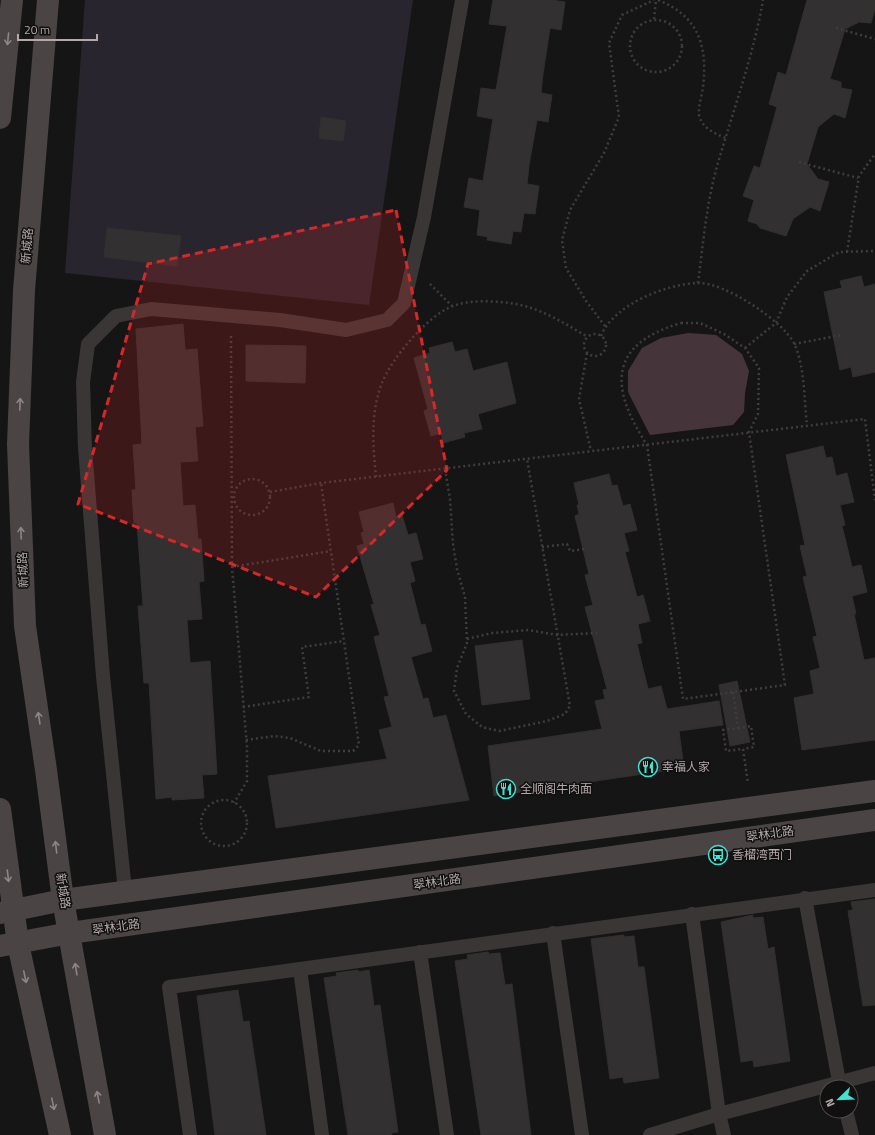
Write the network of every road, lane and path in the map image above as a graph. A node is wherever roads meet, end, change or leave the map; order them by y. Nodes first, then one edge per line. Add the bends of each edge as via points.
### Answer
1 (12, 0) edge
2 (48, 0) edge
3 (462, 0) edge
4 (656, 0) edge
5 (763, 0) edge
6 (654, 19) junction
7 (836, 28) dead end
8 (875, 39) edge
9 (0, 118) edge
10 (726, 138) junction
11 (875, 154) edge
12 (799, 162) dead end
13 (858, 178) junction
14 (875, 251) edge
15 (847, 252) junction
16 (410, 276) junction
17 (698, 283) junction
18 (452, 306) junction
19 (231, 315) junction
20 (776, 323) junction
21 (605, 326) junction
22 (842, 335) dead end
23 (601, 336) junction
24 (588, 337) junction
25 (794, 344) junction
26 (745, 348) junction
27 (587, 353) junction
28 (807, 426) junction
29 (749, 432) junction
30 (646, 445) junction
31 (591, 451) junction
32 (527, 459) junction
33 (873, 465) edge
34 (445, 469) junction
35 (376, 477) junction
36 (321, 483) junction
37 (270, 492) junction
38 (875, 500) edge
39 (233, 501) junction
40 (542, 547) junction
41 (584, 549) dead end
42 (331, 551) junction
43 (232, 567) junction
44 (598, 633) dead end
45 (557, 635) junction
46 (467, 639) junction
47 (344, 641) junction
48 (732, 692) junction
49 (243, 707) junction
50 (738, 728) junction
51 (246, 740) junction
52 (743, 749) junction
53 (875, 791) edge
54 (234, 803) junction
55 (751, 808) junction
56 (0, 809) edge
57 (875, 820) edge
58 (875, 890) edge
59 (125, 892) junction
60 (805, 898) junction
61 (63, 900) junction
62 (6, 912) edge
63 (692, 914) junction
64 (70, 933) junction
65 (553, 933) junction
66 (9, 945) edge
67 (420, 952) junction
68 (300, 969) junction
69 (875, 1073) edge
70 (839, 1079) edge
71 (856, 1079) edge
72 (819, 1089) edge
73 (719, 1114) junction
74 (848, 1119) edge
75 (60, 1135) edge
76 (105, 1135) edge
77 (190, 1135) edge
78 (322, 1135) edge
79 (447, 1135) edge
80 (582, 1135) edge
81 (650, 1135) edge
82 (724, 1135) edge
83 (852, 1135) edge

1 -> 9 main road
61 -> 2 main road, 新城路 via 24,626 18,444 24,290
3 - 16 lane via 424,217
4 - 6 path
4 - 10 path via 672,6 692,23 703,54 703,88 699,116 705,126 716,135
4 - 21 path via 622,15 609,43 619,117 604,153 570,210 562,240 566,268
5 - 10 path via 756,36
6 - 6 path via 636,28 629,47 638,65 647,71 657,72 675,64 681,55 682,44 680,34 673,26
7 - 8 path
10 - 17 path via 708,206
11 - 13 path
12 - 13 path
13 - 15 path
14 - 15 path
15 - 20 path via 839,252 807,271 787,297
16 - 18 path via 431,284
16 - 19 lane via 404,303 387,320 346,330
17 - 20 path via 713,285 749,302
17 - 21 path via 649,295 629,305
18 - 24 path via 481,301 517,304 549,315
18 - 35 path via 427,323 401,350 382,383 374,419
19 - 39 path
19 - 59 lane via 151,309 116,316 88,344 84,382 85,448 103,676
20 - 25 path
20 - 26 path
21 - 23 path
22 - 25 path
23 - 24 path via 592,334
23 - 27 path via 606,342 603,353 593,356
24 - 27 path via 585,342
25 - 28 path via 800,368
26 - 29 path via 759,368 758,414
26 - 30 path via 724,334 700,324 680,324 661,329 633,349 624,362 621,389 632,422
27 - 31 path via 579,399
28 - 29 path
28 - 33 path via 865,419
29 - 30 path
29 - 48 path via 785,685
30 - 31 path
30 - 48 path via 683,699
31 - 32 path
32 - 34 path
32 - 40 path
33 - 38 path
34 - 35 path
34 - 46 path via 453,544 465,597
35 - 36 path
36 - 37 path
36 - 42 path
37 - 39 path via 260,480 252,478 237,485
37 - 39 path via 269,504 261,514 244,514
39 - 43 path
40 - 41 path via 567,544 570,552
40 - 45 path
42 - 43 path
42 - 47 path
43 - 49 path
44 - 45 path
45 - 46 path via 528,630 492,633
45 - 46 path via 570,706 565,714 547,721 499,731 482,727 466,714 454,691 457,668
47 - 49 path via 302,647 309,697
47 - 51 path via 359,746 353,751 322,752 290,738 274,736
48 - 50 path
49 - 51 path
50 - 52 path via 751,726 754,747
50 - 52 path via 723,730 726,751
51 - 54 path via 248,781
52 - 55 path
53 - 55 main road
54 - 54 path via 220,800 205,810 201,818 201,827 211,842 228,846 243,836 246,819 243,811
55 - 59 main road
56 -> 62 main road
57 - 64 main road, 翠林北路
58 - 60 lane
59 - 61 main road
60 - 63 lane
60 - 70 lane
61 - 62 main road
61 - 64 main road, 新城路
62 - 66 main road
63 - 65 lane
63 - 73 lane
64 - 66 main road, 翠林北路
76 -> 64 main road, 新城路
65 - 67 lane
65 - 80 lane
66 -> 75 main road
67 - 68 lane
67 - 79 lane
68 - 77 lane via 169,987
68 - 78 lane
69 - 71 lane
72 - 73 lane
73 - 81 lane
73 - 82 lane
74 - 83 lane

